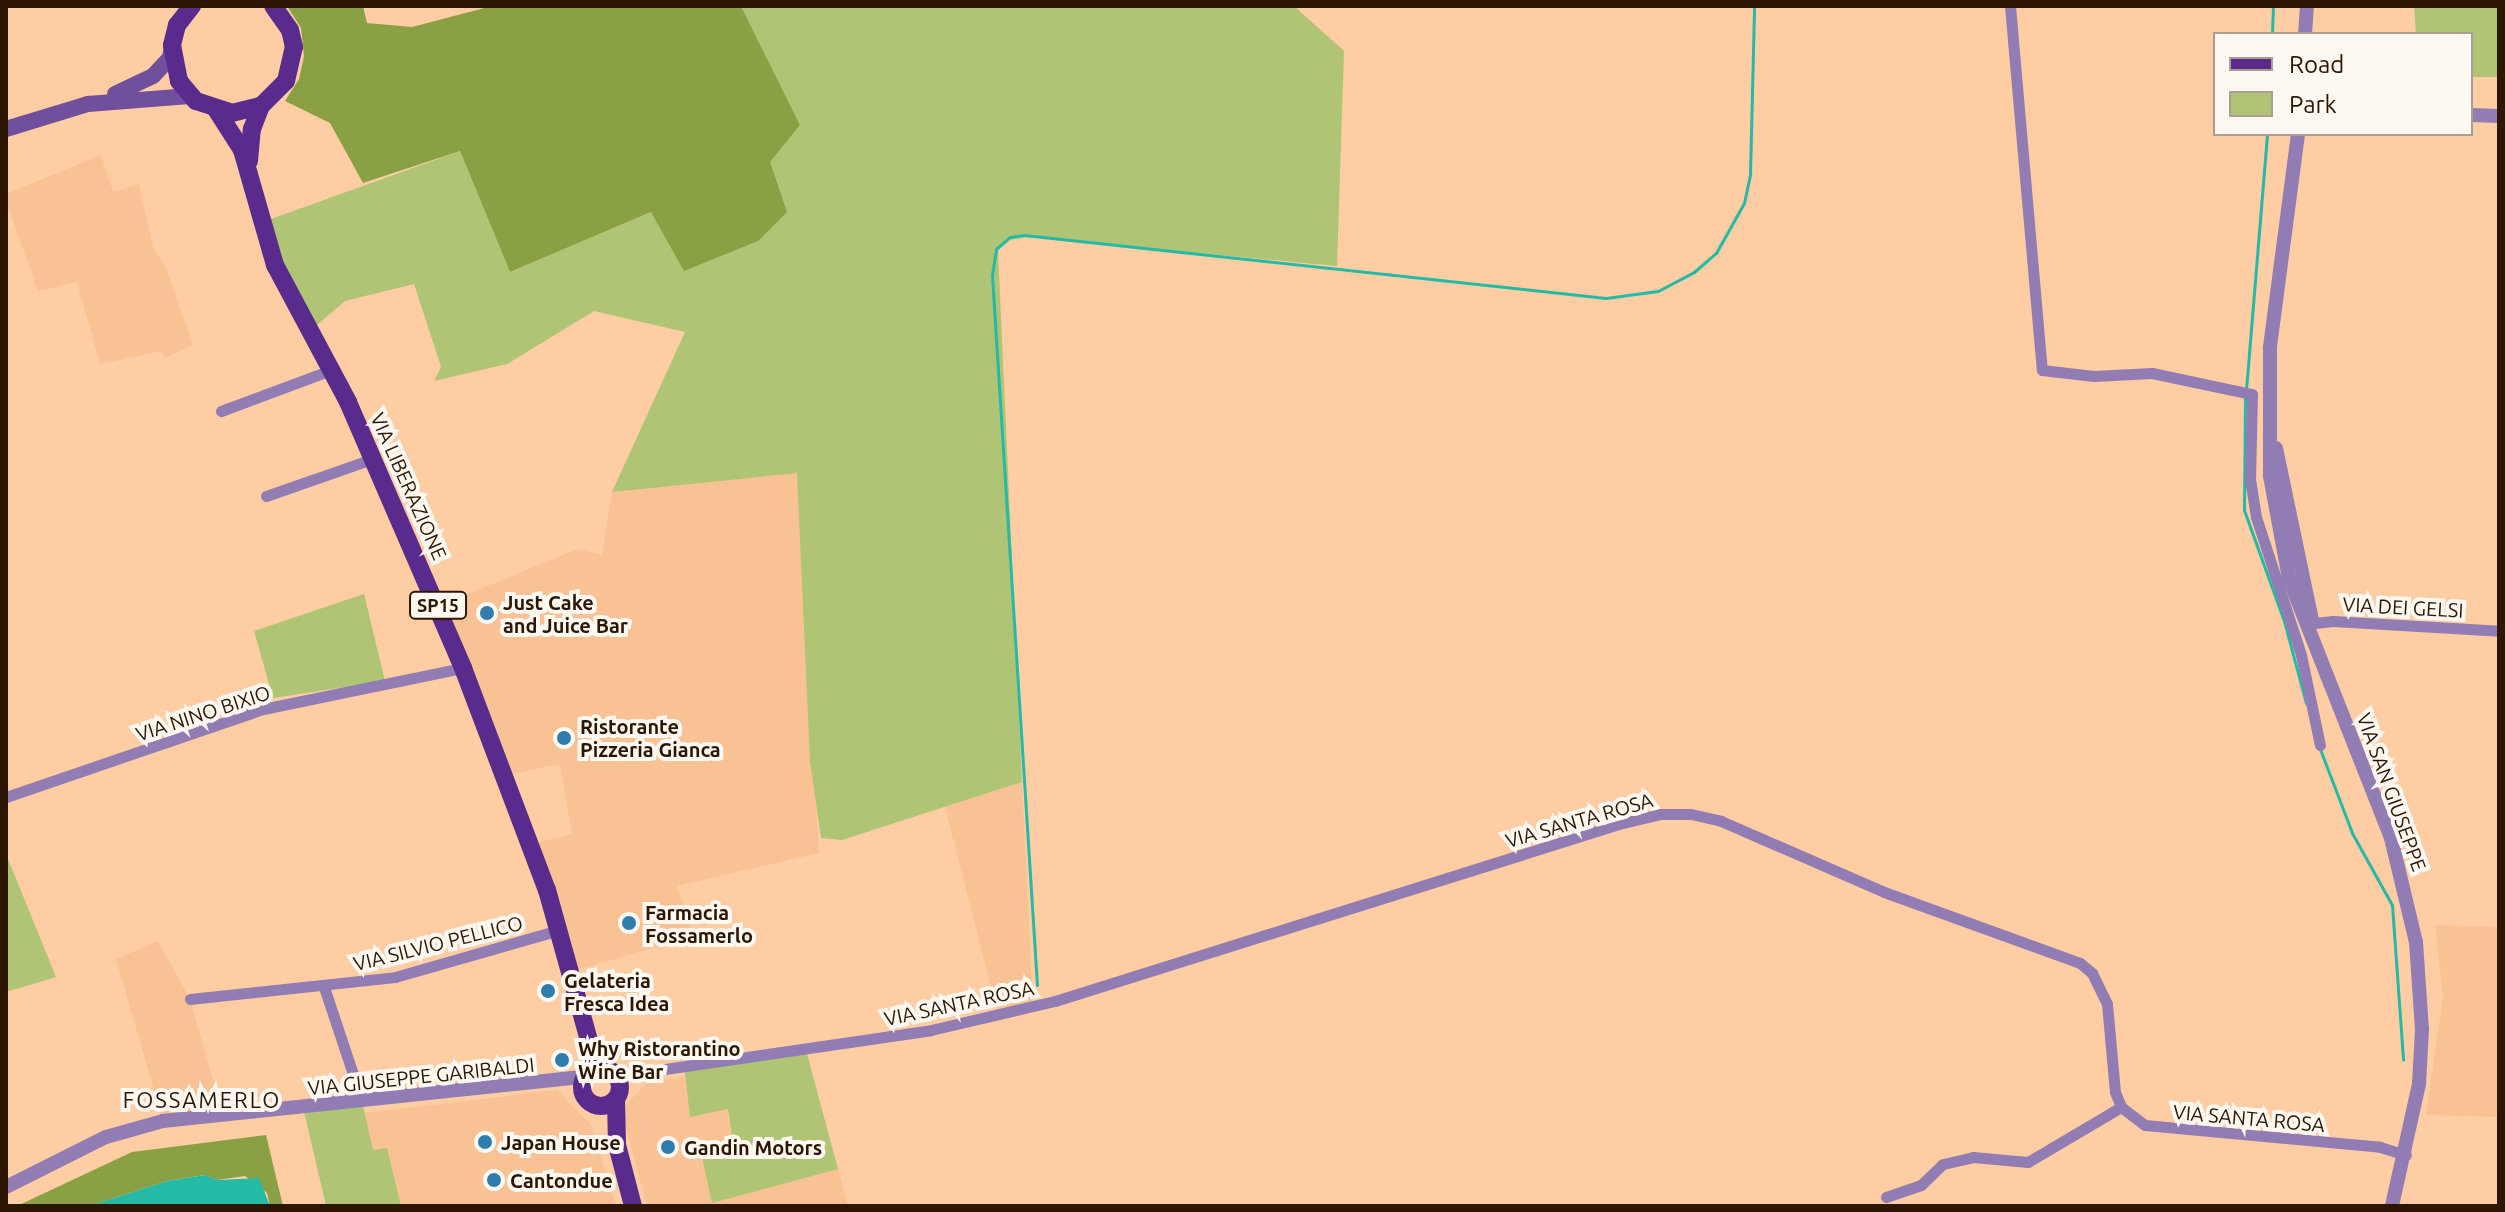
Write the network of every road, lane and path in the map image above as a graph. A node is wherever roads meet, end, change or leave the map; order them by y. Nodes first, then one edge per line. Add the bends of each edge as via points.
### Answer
1 (273, 6) edge
2 (2010, 6) edge
3 (2307, 6) edge
4 (185, 9) edge
5 (2305, 32) edge
6 (172, 45) junction
7 (190, 96) junction
8 (88, 104) junction
9 (261, 106) junction
10 (217, 111) junction
11 (2473, 115) edge
12 (2499, 116) edge
13 (6, 129) edge
14 (2298, 136) edge
15 (249, 176) junction
16 (331, 370) junction
17 (221, 411) dead end
18 (372, 459) junction
19 (266, 496) dead end
20 (2281, 514) junction
21 (2256, 517) junction
22 (2309, 623) junction
23 (2499, 631) edge
24 (463, 668) junction
25 (2320, 745) dead end
26 (6, 797) edge
27 (559, 930) junction
28 (324, 987) junction
29 (190, 999) dead end
30 (597, 1084) junction
31 (362, 1101) junction
32 (2121, 1107) junction
33 (2406, 1155) junction
34 (6, 1187) edge
35 (1886, 1197) dead end
36 (633, 1206) edge
37 (2392, 1206) edge

1 - 9 main road, SP15 via 290,30 293,65 281,88
2 - 21 street via 2042,370 2094,376 2152,373 2246,392 2254,401 2250,479
3 - 5 street
4 - 6 main road
6 - 7 main road via 173,63
6 - 8 main road via 170,58 148,80
7 - 8 main road
7 - 10 main road, SP15
8 - 13 main road
9 - 10 main road
9 - 15 main road, VIA LIBERAZIONE / SP15 via 252,129
10 - 15 main road, VIA LIBERAZIONE / SP15 via 234,130
11 - 12 street
14 - 20 street, VIA SAN GIUSEPPE via 2270,348
15 - 16 main road, VIA LIBERAZIONE / SP15 via 275,265
16 - 17 street
16 - 18 main road, VIA LIBERAZIONE / SP15
18 - 19 street
18 - 24 main road, VIA LIBERAZIONE / SP15
20 - 21 street
20 - 22 street, VIA SAN GIUSEPPE
21 - 25 street via 2301,655
22 - 23 street, VIA DEI GELSI
22 - 33 street, VIA SAN GIUSEPPE via 2391,838 2416,942 2421,1052
24 - 26 street, VIA NINO BIXIO via 263,709
24 - 27 main road, VIA LIBERAZIONE / SP15
27 - 28 street, VIA SILVIO PELLICO via 395,977
27 - 30 main road, VIA LIBERAZIONE / SP15
28 - 29 street, VIA SILVIO PELLICO
28 - 31 street
30 - 31 street, VIA GIUSEPPE GARIBALDI
30 - 32 street, VIA SANTA ROSA via 640,1072 931,1030 1055,1001 1619,824 1660,814 1691,814 1721,821 1884,892 2080,963 2096,980 2107,1004
30 - 36 main road, SP15
31 - 34 street, VIA GIUSEPPE GARIBALDI via 163,1121 106,1137
32 - 33 street, VIA SANTA ROSA via 2145,1125 2161,1128 2380,1147
32 - 35 street via 2028,1162 1973,1157 1943,1164 1921,1185
33 - 37 street, VIA SAN GIUSEPPE

